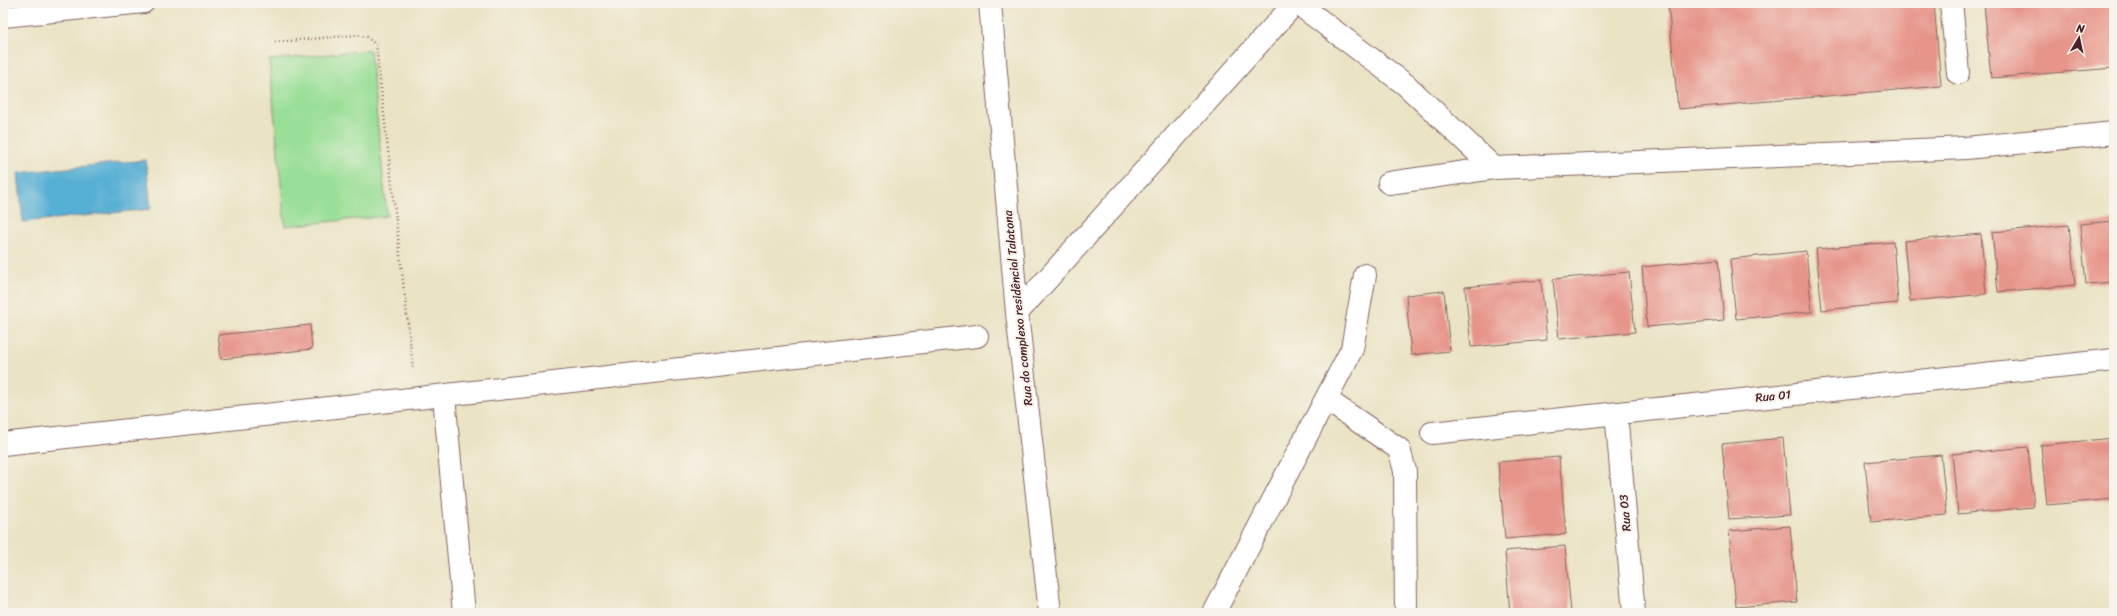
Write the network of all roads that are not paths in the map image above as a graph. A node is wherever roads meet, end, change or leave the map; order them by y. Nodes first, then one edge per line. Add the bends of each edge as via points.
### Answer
1 (144, 3) edge
2 (990, 3) edge
3 (1296, 3) edge
4 (1951, 3) edge
5 (3, 17) edge
6 (1958, 73) dead end
7 (2114, 133) edge
8 (1494, 168) junction
9 (1389, 183) dead end
10 (1365, 275) dead end
11 (1017, 313) junction
12 (977, 336) dead end
13 (2114, 360) edge
14 (444, 396) junction
15 (1327, 400) junction
16 (1616, 413) junction
17 (1432, 433) dead end
18 (3, 444) edge
19 (464, 613) edge
20 (1050, 613) edge
21 (1214, 613) edge
22 (1406, 613) edge
23 (1634, 613) edge

1 - 5 lane
2 - 11 street, Rua do complexo residêncial Talatona
3 - 8 street via 1406,85
3 - 11 street
4 - 6 street
7 - 8 street via 1966,148
8 - 9 street
10 - 15 street via 1352,349
11 - 20 street, Rua do complexo residêncial Talatona
12 - 14 street
13 - 16 street, Rua 01
14 - 18 street
14 - 19 street
15 - 21 street
15 - 22 street via 1399,449 1404,471
16 - 17 street, Rua 01
16 - 23 street, Rua 03

